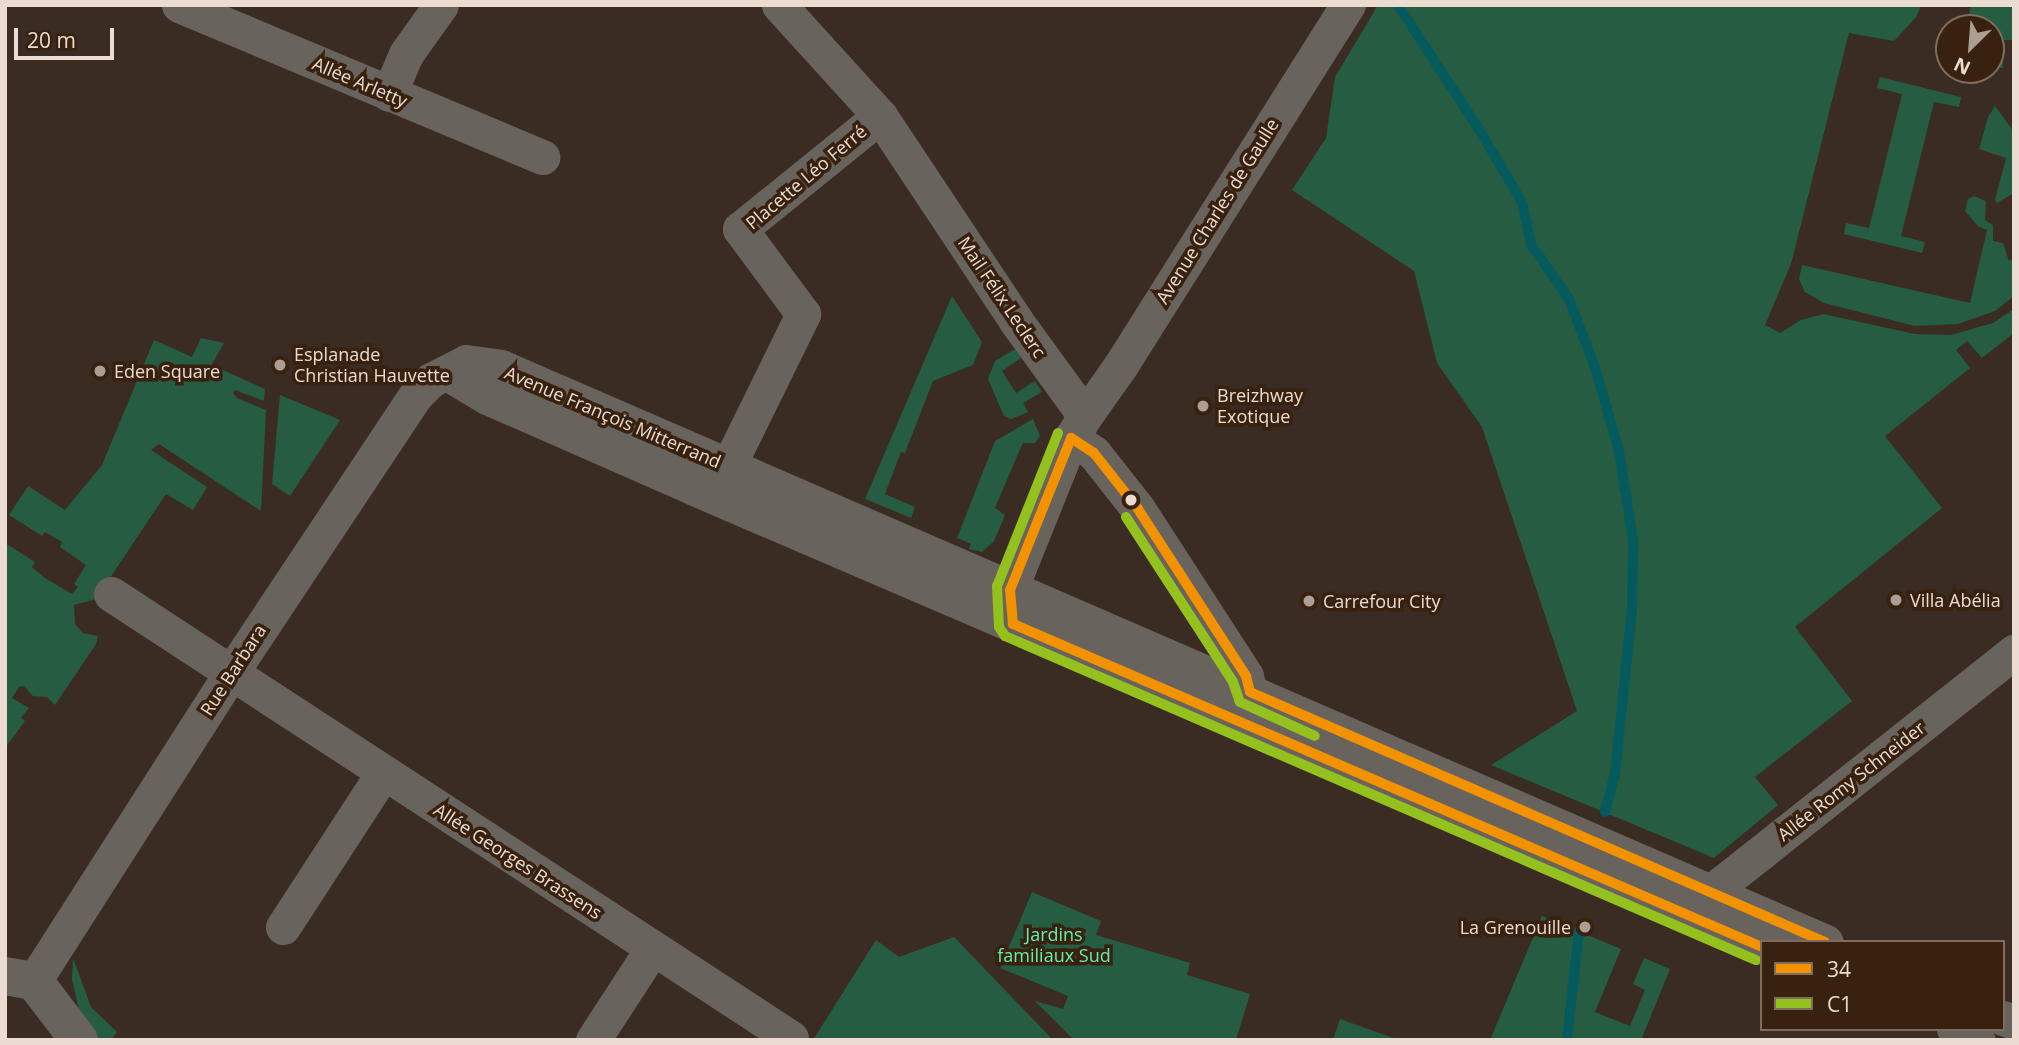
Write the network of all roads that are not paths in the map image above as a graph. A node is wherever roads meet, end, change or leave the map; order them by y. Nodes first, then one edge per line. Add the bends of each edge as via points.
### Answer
1 (179, 5) edge
2 (440, 5) edge
3 (779, 5) edge
4 (1348, 5) edge
5 (389, 94) junction
6 (880, 116) junction
7 (542, 157) dead end
8 (447, 373) joint
9 (1078, 427) junction
10 (720, 481) junction
11 (111, 594) dead end
12 (1011, 607) junction
13 (2014, 652) edge
14 (231, 673) junction
15 (1250, 692) junction
16 (1256, 729) junction
17 (383, 773) junction
18 (1711, 909) junction
19 (283, 927) dead end
20 (1819, 940) edge
21 (1760, 946) edge
22 (652, 949) junction
23 (20, 979) edge
24 (1958, 1031) edge
25 (791, 1038) edge
26 (79, 1040) edge
27 (593, 1040) edge
28 (1978, 1040) edge

1 - 5 street, Allée Arletty
2 - 5 street via 406,54
3 - 6 street, Mail Félix Leclerc
4 - 9 street, Avenue Charles de Gaulle
5 - 7 street, Allée Arletty
6 - 9 street, Mail Félix Leclerc via 1016,321
6 - 10 street, Placette Léo Ferré via 740,229 803,314
8 - 10 street, Avenue François Mitterrand via 487,397
8 - 14 street, Rue Barbara via 431,380 416,395
9 - 12 street
9 - 15 street, Mail Félix Leclerc via 1138,509 1246,676
10 - 12 street, Avenue François Mitterrand
11 - 14 street, Allée Georges Brassens
12 - 15 street, Avenue François Mitterrand
12 - 16 street, Avenue François Mitterrand
13 - 18 street, Allée Romy Schneider via 1721,884
14 - 17 street, Allée Georges Brassens
14 - 23 street, Rue Barbara
15 - 16 street, Mail Félix Leclerc
15 - 18 street, Avenue François Mitterrand
16 - 18 street, Avenue François Mitterrand
17 - 19 street
17 - 22 street, Allée Georges Brassens
18 - 20 street, Avenue François Mitterrand
18 - 21 street, Avenue François Mitterrand
22 - 25 street, Allée Georges Brassens
22 - 27 street
23 - 26 street
24 - 28 street

